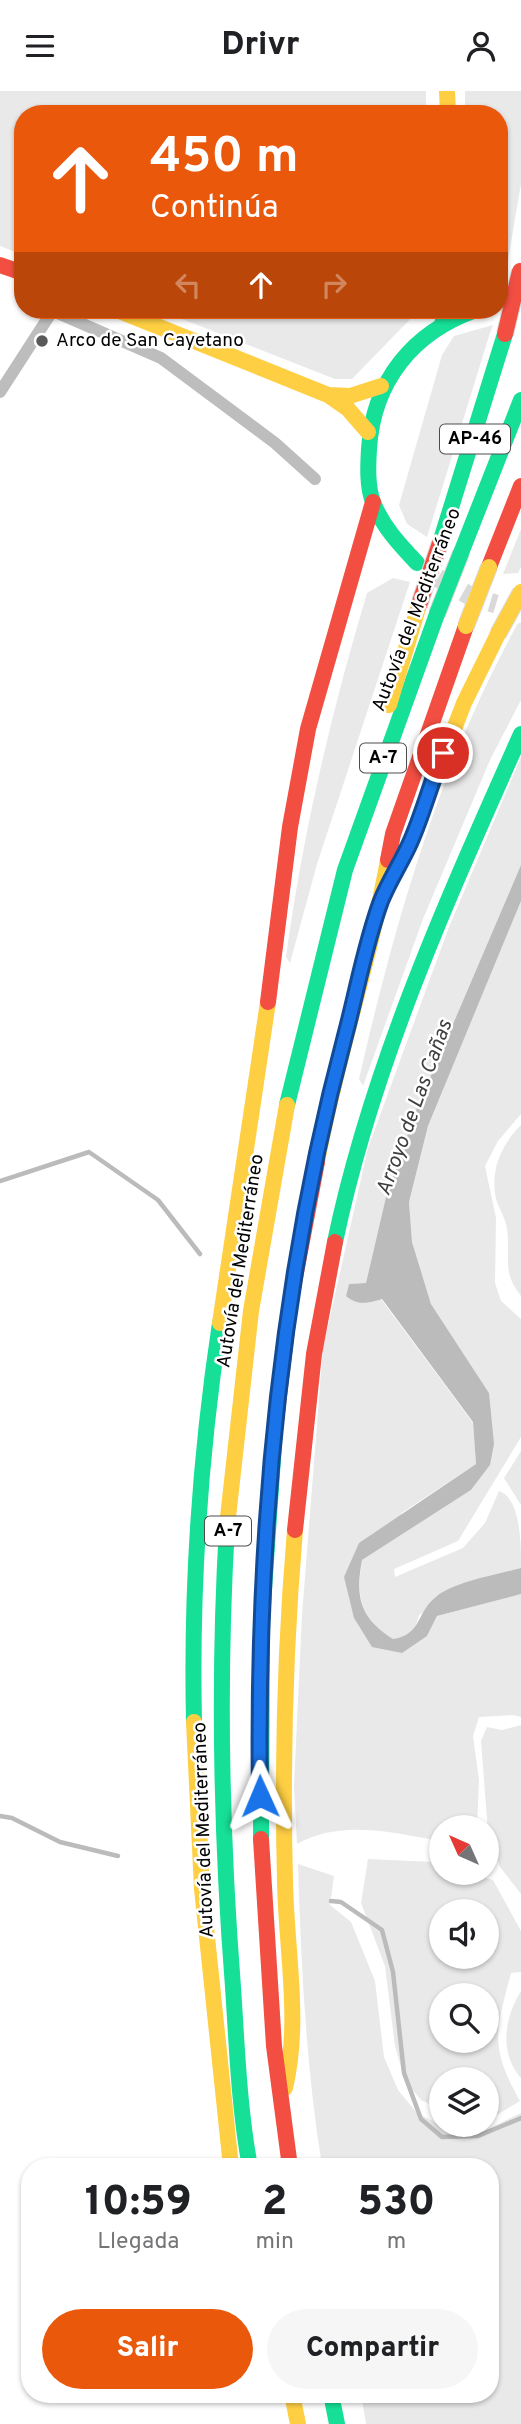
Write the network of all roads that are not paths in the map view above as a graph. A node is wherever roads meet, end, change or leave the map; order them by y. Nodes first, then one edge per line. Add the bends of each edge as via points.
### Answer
1 (520, 268) edge
2 (47, 319) edge
3 (73, 319) edge
4 (139, 319) edge
5 (442, 319) edge
6 (381, 386) junction
7 (0, 392) edge
8 (328, 395) junction
9 (521, 400) edge
10 (368, 432) junction
11 (315, 479) dead end
12 (521, 486) edge
13 (373, 502) junction
14 (417, 563) dead end
15 (521, 592) edge
16 (521, 734) edge
17 (381, 901) junction
18 (335, 904) junction
19 (281, 2104) junction
20 (230, 2158) edge
21 (248, 2158) edge
22 (289, 2158) edge
23 (294, 2403) edge
24 (333, 2403) edge
25 (298, 2424) edge
26 (337, 2424) edge

1 - 18 main road, AP-46, bridge via 505,334 419,605
2 - 7 street
3 - 11 street via 161,358 275,443
4 - 8 main road
5 - 6 main road
6 - 8 main road via 350,396
6 - 10 main road
8 - 10 main road
9 - 18 main road, Autovía del Mediterráneo / A-7, bridge via 382,762
10 - 13 main road
12 - 17 main road, A-7, bridge via 393,834
13 - 14 main road via 390,533
13 - 20 main road via 308,727 288,837 252,1122 223,1289 206,1427 194,1708 198,1849 207,1976
15 - 17 main road, bridge via 464,703 411,841
16 - 19 main road via 378,1084 328,1272 295,1528 286,1677 285,1895 293,2050
17 - 19 main road, A-7 via 328,1100 306,1213 278,1401 267,1515 258,1721 260,1821 264,1928
18 - 21 main road, Autovía del Mediterráneo / A-7 via 294,1068 255,1289 235,1434 225,1576 220,1721 225,1868
19 - 22 main road, A-7
23 - 25 main road
24 - 26 main road

